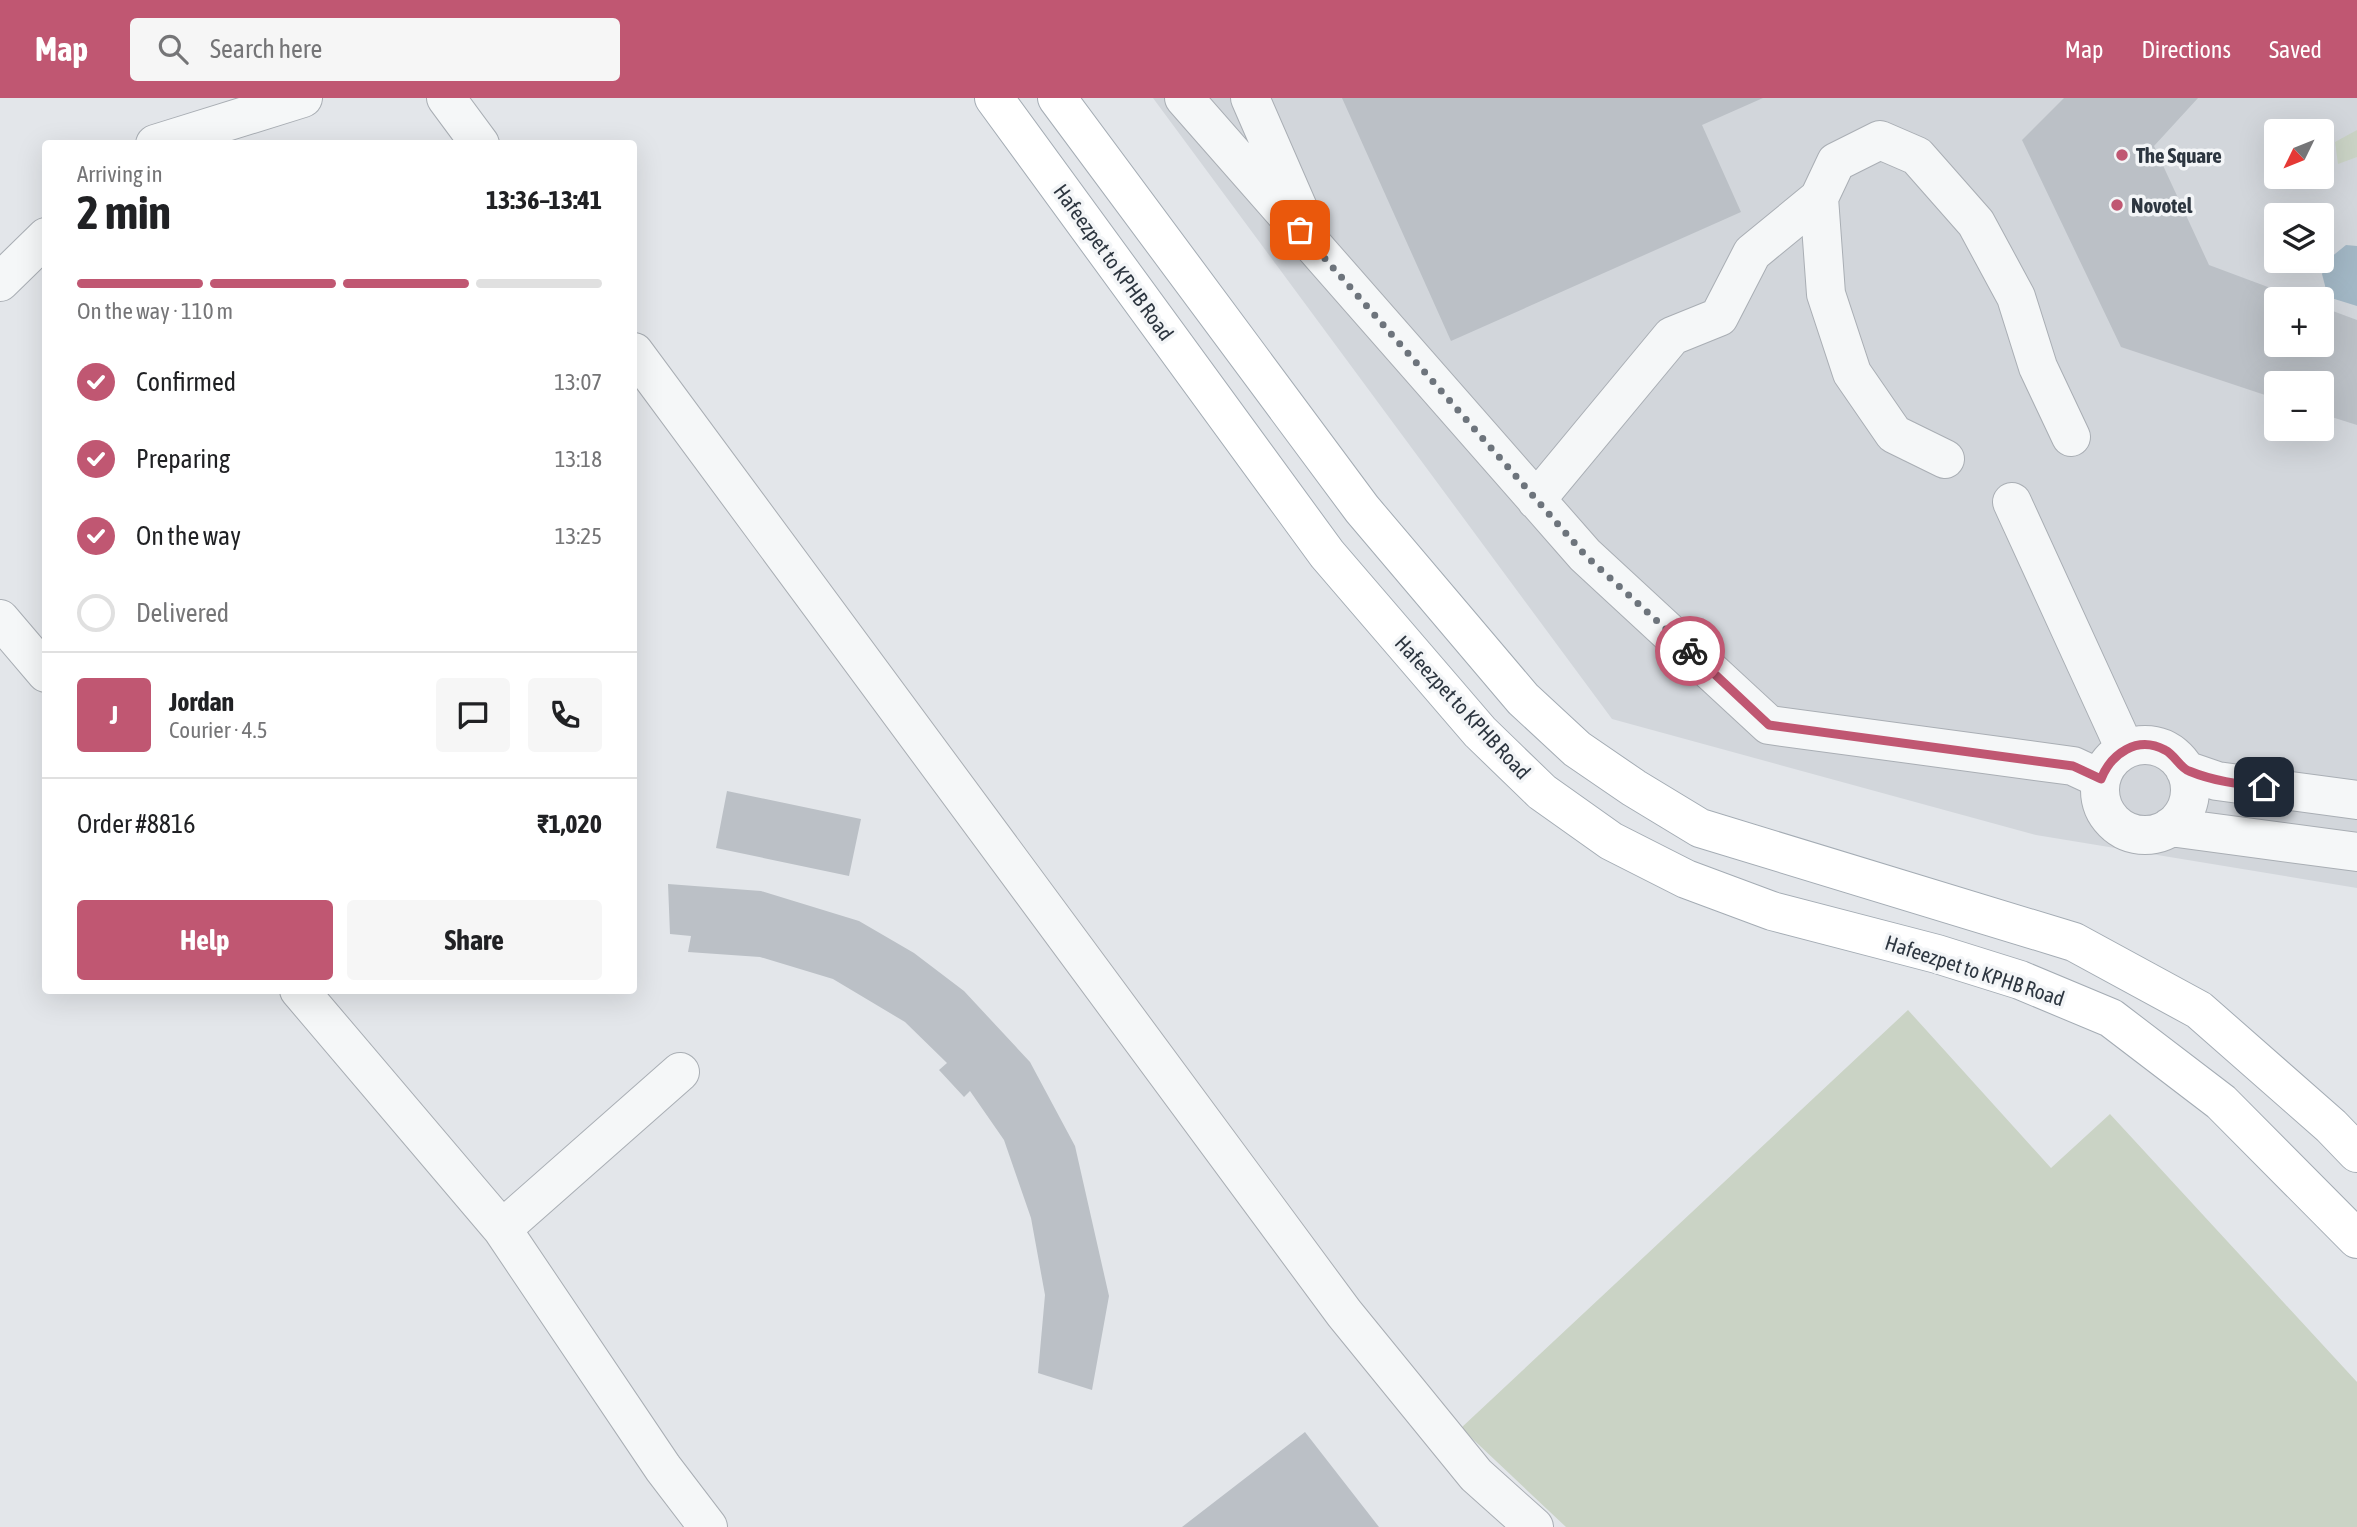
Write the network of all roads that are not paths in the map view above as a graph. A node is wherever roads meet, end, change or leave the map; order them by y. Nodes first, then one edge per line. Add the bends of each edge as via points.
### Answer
1 (303, 98) edge
2 (446, 98) edge
3 (994, 98) edge
4 (1057, 98) edge
5 (1184, 98) edge
6 (1250, 98) edge
7 (168, 140) edge
8 (477, 140) edge
9 (1819, 198) junction
10 (42, 241) edge
11 (1317, 249) junction
12 (0, 282) edge
13 (637, 356) edge
14 (2071, 438) dead end
15 (1945, 459) dead end
16 (1536, 500) junction
17 (2012, 502) dead end
18 (0, 619) edge
19 (42, 668) edge
20 (2125, 749) junction
21 (2185, 770) junction
22 (2101, 779) junction
23 (2357, 800) edge
24 (2170, 827) junction
25 (2357, 852) edge
26 (302, 994) edge
27 (680, 1072) dead end
28 (2357, 1153) edge
29 (502, 1228) junction
30 (2357, 1238) edge
31 (708, 1527) edge
32 (1534, 1527) edge

1 - 7 lane
2 - 8 lane
3 - 30 main road, Hafeezpet to KPHB Road via 1327,554 1480,732 1542,792 1611,841 1686,879 1772,911 2020,979 2111,1018 2221,1102
4 - 28 main road via 1362,509 1523,699 1577,749 1700,828 2074,942 2199,1010
5 - 11 lane
6 - 11 lane
9 - 14 lane via 1836,162 1880,140 1917,156 1976,223 2016,297 2038,367
9 - 15 lane via 1826,294 1852,373 1894,434
9 - 16 lane via 1752,253 1720,317 1672,336
10 - 12 lane
11 - 16 lane
13 - 32 lane via 1344,1313 1476,1475
16 - 22 lane via 1585,555 1769,725 2073,766
17 - 20 lane
18 - 19 lane
20 - 21 lane via 2152,745 2177,758
20 - 22 lane via 2106,767
21 - 23 lane via 2217,781
21 - 24 lane via 2186,808
22 - 24 lane via 2104,809 2120,826 2140,834
24 - 25 lane
26 - 29 lane
27 - 29 lane
29 - 31 lane via 663,1468

